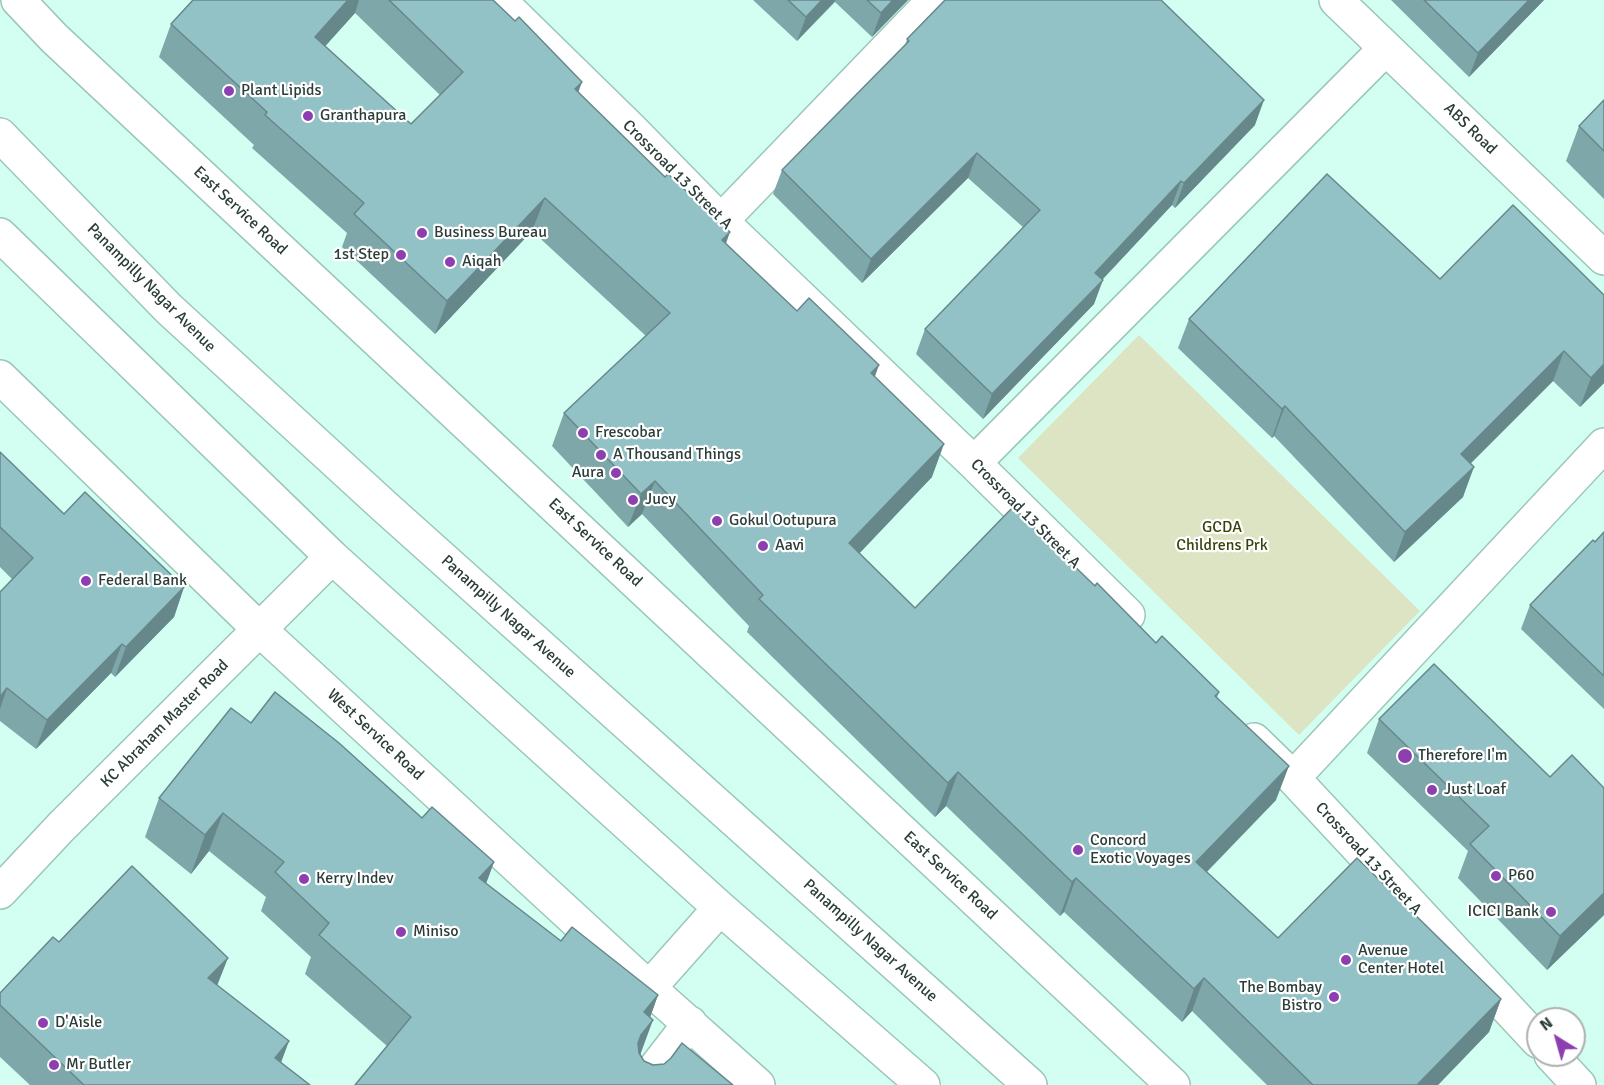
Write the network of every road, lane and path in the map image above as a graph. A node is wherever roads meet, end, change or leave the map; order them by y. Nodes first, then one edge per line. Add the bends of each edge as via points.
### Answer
1 (18, 0) edge
2 (499, 0) edge
3 (934, 0) edge
4 (1336, 0) edge
5 (1386, 48) junction
6 (0, 135) edge
7 (721, 221) junction
8 (0, 236) edge
9 (1604, 258) edge
10 (0, 377) edge
11 (1604, 445) edge
12 (974, 463) junction
13 (332, 556) junction
14 (261, 630) junction
15 (1150, 637) edge
16 (1234, 720) edge
17 (1293, 778) junction
18 (0, 892) edge
19 (720, 908) junction
20 (649, 988) junction
21 (690, 1023) junction
22 (1526, 1028) edge
23 (1562, 1067) edge
24 (642, 1085) edge
25 (758, 1085) edge
26 (923, 1085) edge
27 (1030, 1085) edge
28 (1173, 1085) edge
29 (1579, 1085) edge

1 - 28 street, East Service Road via 54,38
2 - 7 street, Crossroad 13 Street A
3 - 7 street
4 - 5 street, ABS Road
5 - 9 street, ABS Road
5 - 12 street
6 - 27 street, Panampilly Nagar Avenue via 169,309
7 - 12 street, Crossroad 13 Street A
8 - 13 street
10 - 14 street, West Service Road
11 - 17 street
12 - 15 street, Crossroad 13 Street A
13 - 14 street, KC Abraham Master Road
13 - 19 street
14 - 18 street, KC Abraham Master Road
14 - 20 street, West Service Road
16 - 17 street, Crossroad 13 Street A
17 - 22 street, Crossroad 13 Street A
19 - 20 street
19 - 26 street
20 - 21 street, West Service Road
21 - 24 street
21 - 25 street, West Service Road
23 - 29 street

